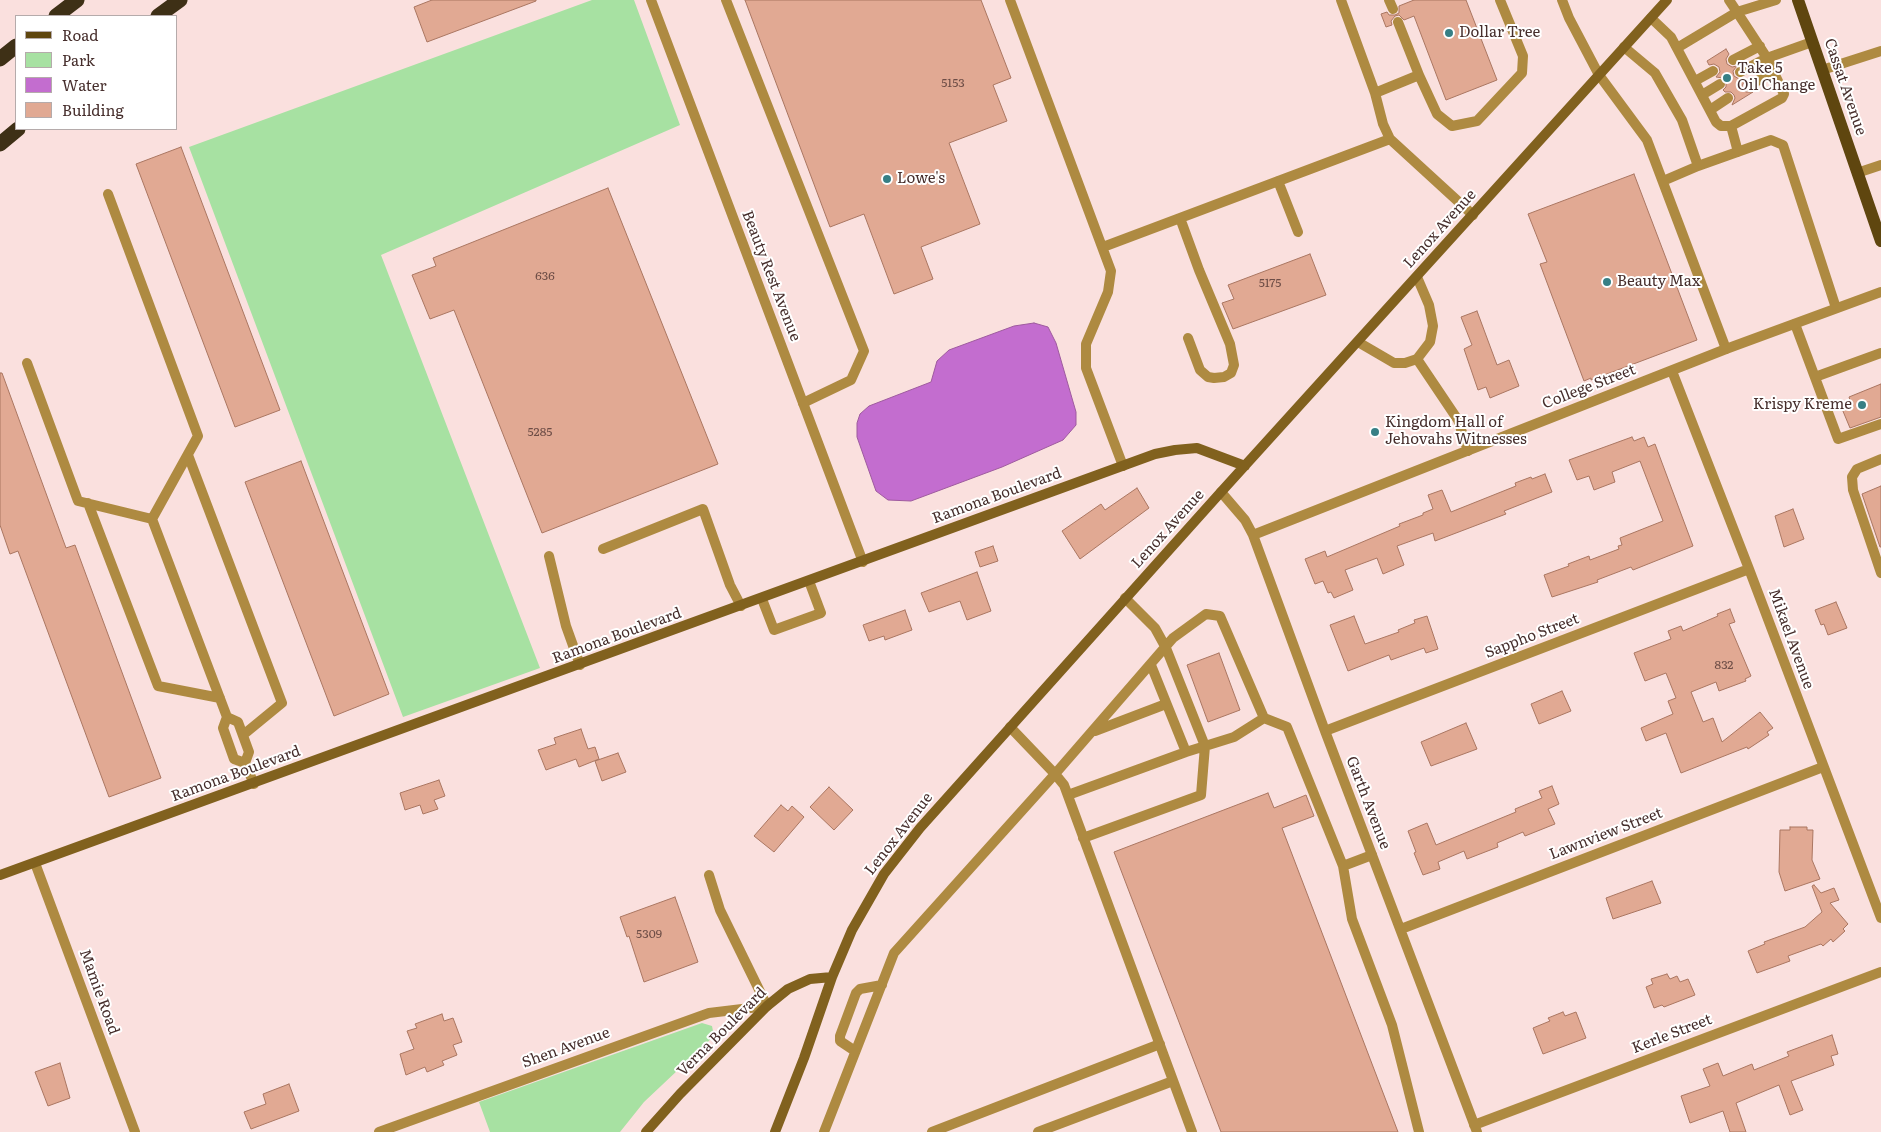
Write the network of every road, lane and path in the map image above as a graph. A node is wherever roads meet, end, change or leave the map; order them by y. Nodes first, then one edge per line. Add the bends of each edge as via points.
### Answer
1 (77, 0) edge
2 (180, 0) edge
3 (651, 0) edge
4 (726, 0) edge
5 (1010, 0) edge
6 (1500, 0) edge
7 (1562, 0) edge
8 (1667, 0) edge
9 (1729, 0) edge
10 (1776, 0) edge
11 (1798, 0) edge
12 (1344, 1) edge
13 (1736, 12) junction
14 (57, 15) edge
15 (159, 15) edge
16 (1651, 18) junction
17 (1398, 22) dead end
18 (1812, 42) junction
19 (1760, 46) junction
20 (15, 47) edge
21 (1624, 47) junction
22 (1677, 48) junction
23 (1881, 51) edge
24 (1767, 58) junction
25 (0, 59) edge
26 (1733, 60) dead end
27 (1822, 70) junction
28 (1774, 71) junction
29 (1713, 72) dead end
30 (1740, 72) dead end
31 (1419, 74) junction
32 (1599, 75) junction
33 (1695, 82) junction
34 (1720, 84) dead end
35 (1749, 86) dead end
36 (1376, 93) junction
37 (1702, 95) junction
38 (1728, 98) dead end
39 (1710, 110) junction
40 (1731, 126) junction
41 (17, 130) edge
42 (1390, 139) junction
43 (0, 144) edge
44 (1738, 152) junction
45 (1881, 165) edge
46 (1698, 166) junction
47 (1857, 173) junction
48 (1663, 180) junction
49 (1278, 181) junction
50 (108, 194) dead end
51 (1473, 215) junction
52 (1180, 218) junction
53 (1298, 232) dead end
54 (1881, 241) edge
55 (1103, 247) junction
56 (1417, 277) junction
57 (1881, 292) edge
58 (1836, 308) junction
59 (1795, 324) junction
60 (1188, 338) dead end
61 (1358, 342) junction
62 (1726, 349) junction
63 (1881, 353) edge
64 (1417, 359) junction
65 (27, 362) dead end
66 (1672, 371) junction
67 (1815, 378) junction
68 (803, 403) junction
69 (1881, 424) edge
70 (1468, 451) junction
71 (188, 454) junction
72 (1881, 459) edge
73 (1123, 466) junction
74 (1245, 466) junction
75 (1221, 492) junction
76 (88, 503) junction
77 (152, 519) junction
78 (1254, 535) junction
79 (603, 549) dead end
80 (549, 556) dead end
81 (863, 562) junction
82 (1749, 569) junction
83 (1881, 573) edge
84 (809, 581) junction
85 (1126, 598) junction
86 (762, 599) junction
87 (741, 606) junction
88 (1166, 648) junction
89 (580, 665) junction
90 (1151, 665) junction
91 (220, 698) junction
92 (1166, 704) junction
93 (227, 717) junction
94 (1264, 718) junction
95 (1010, 727) junction
96 (1092, 732) junction
97 (1324, 732) junction
98 (243, 735) junction
99 (1205, 746) junction
100 (1186, 752) junction
101 (245, 763) junction
102 (1823, 767) junction
103 (1055, 774) junction
104 (254, 784) junction
105 (1068, 795) junction
106 (1083, 838) junction
107 (1372, 855) junction
108 (35, 863) junction
109 (1343, 866) junction
110 (709, 874) dead end
111 (0, 875) edge
112 (1881, 918) edge
113 (1401, 929) junction
114 (1881, 972) edge
115 (832, 977) junction
116 (882, 985) junction
117 (767, 1006) junction
118 (1160, 1044) junction
119 (856, 1051) junction
120 (1174, 1081) junction
121 (1475, 1129) edge
122 (135, 1132) edge
123 (379, 1132) edge
124 (646, 1132) edge
125 (774, 1132) edge
126 (824, 1132) edge
127 (932, 1132) edge
128 (1038, 1132) edge
129 (1192, 1132) edge
130 (1419, 1132) edge

1 - 14 highway
2 - 15 highway
3 - 68 street, Beauty Rest Avenue
4 - 68 street via 864,351 852,380
5 - 55 street
6 - 31 street via 1523,56 1522,73 1477,120 1452,126 1437,114
7 - 32 street
8 - 16 street, Lenox Avenue
9 - 13 street
10 - 13 street
11 - 18 main road, Cassat Avenue
12 - 36 street
13 - 19 street
13 - 22 street
16 - 21 street, Lenox Avenue
16 - 22 street via 1671,37
17 - 31 street
18 - 24 street
18 - 27 main road, Cassat Avenue
19 - 24 street
19 - 26 street
20 - 25 highway
21 - 32 street, Lenox Avenue
21 - 46 street via 1654,73 1682,120
22 - 33 street
23 - 27 street
24 - 28 street
24 - 30 street
27 - 47 main road, Cassat Avenue
28 - 35 street
28 - 40 street via 1784,91 1782,98
29 - 33 street
31 - 36 street
32 - 48 street via 1647,140
32 - 51 street, Lenox Avenue
33 - 37 street
34 - 37 street
36 - 42 street
37 - 39 street
38 - 39 street
39 - 40 street via 1721,126
40 - 44 street
41 - 43 highway
42 - 49 street
42 - 51 street
44 - 46 street
44 - 58 street via 1770,140 1783,144
45 - 47 street
46 - 48 street
47 - 54 main road, Cassat Avenue
48 - 62 street
49 - 52 street
49 - 53 street
50 - 71 street via 198,436
51 - 56 street, Lenox Avenue
52 - 55 street
52 - 60 street via 1230,344 1234,365 1231,372 1224,377 1208,377 1200,370
55 - 73 street via 1111,271 1108,292 1086,344 1086,368
56 - 61 street, Lenox Avenue
56 - 64 street via 1429,305 1433,326 1430,342
57 - 58 street, College Street
58 - 59 street, College Street
59 - 62 street, College Street
59 - 67 street
61 - 64 street via 1394,363
61 - 74 street, Lenox Avenue
62 - 66 street, College Street
63 - 67 street
64 - 70 street via 1458,420
65 - 76 street via 78,501
66 - 70 street, College Street
66 - 82 street, Mikael Avenue
67 - 69 street via 1838,439
68 - 81 street, Beauty Rest Avenue
70 - 78 street, College Street
71 - 77 street
71 - 98 street via 282,703
72 - 83 street via 1857,469 1852,477 1853,490
73 - 74 street, Ramona Boulevard via 1155,454 1197,448
73 - 81 street, Ramona Boulevard
74 - 75 street, Lenox Avenue
75 - 78 street, Garth Avenue
75 - 85 street, Lenox Avenue
76 - 77 street
76 - 91 street via 158,686
77 - 91 street
78 - 97 street, Garth Avenue
79 - 87 street via 703,509 730,585
80 - 89 street via 566,626
81 - 84 street, Ramona Boulevard
82 - 97 street, Sappho Street
82 - 102 street, Mikael Avenue
84 - 86 street, Ramona Boulevard
84 - 86 street via 821,613 774,630
85 - 88 street via 1155,628
85 - 95 street, Lenox Avenue
86 - 87 street, Ramona Boulevard
87 - 89 street, Ramona Boulevard
88 - 90 street
88 - 94 street via 1206,614 1220,616
88 - 99 street
89 - 104 street, Ramona Boulevard
90 - 92 street
90 - 96 street
91 - 93 street
92 - 96 street
92 - 100 street
93 - 98 street via 238,722
93 - 101 street via 223,728 234,759
94 - 99 street via 1234,737
94 - 109 street via 1288,727
95 - 103 street
95 - 115 street, Lenox Avenue via 937,807 884,874 852,930
96 - 103 street
97 - 107 street, Garth Avenue
98 - 101 street via 249,752
99 - 100 street
99 - 106 street via 1201,795
100 - 105 street
101 - 104 street
102 - 112 street, Mikael Avenue
102 - 113 street, Lawnview Street
103 - 105 street
103 - 116 street via 894,953
104 - 108 street, Ramona Boulevard
105 - 106 street
106 - 118 street
107 - 109 street
107 - 113 street, Garth Avenue
108 - 111 street, Ramona Boulevard
108 - 122 street, Mamie Road
109 - 130 street via 1352,919 1392,1026
110 - 117 street via 720,910
113 - 121 street, Garth Avenue
114 - 121 street, Kerle Street
115 - 117 street, Verna Boulevard via 810,979 788,989
115 - 125 street, Lenox Avenue
116 - 119 street
116 - 119 street via 860,989 856,993 840,1036 840,1041
117 - 123 street, Shen Avenue via 709,1013
117 - 124 street, Verna Boulevard
118 - 120 street
118 - 127 street
119 - 126 street
120 - 128 street
120 - 129 street

